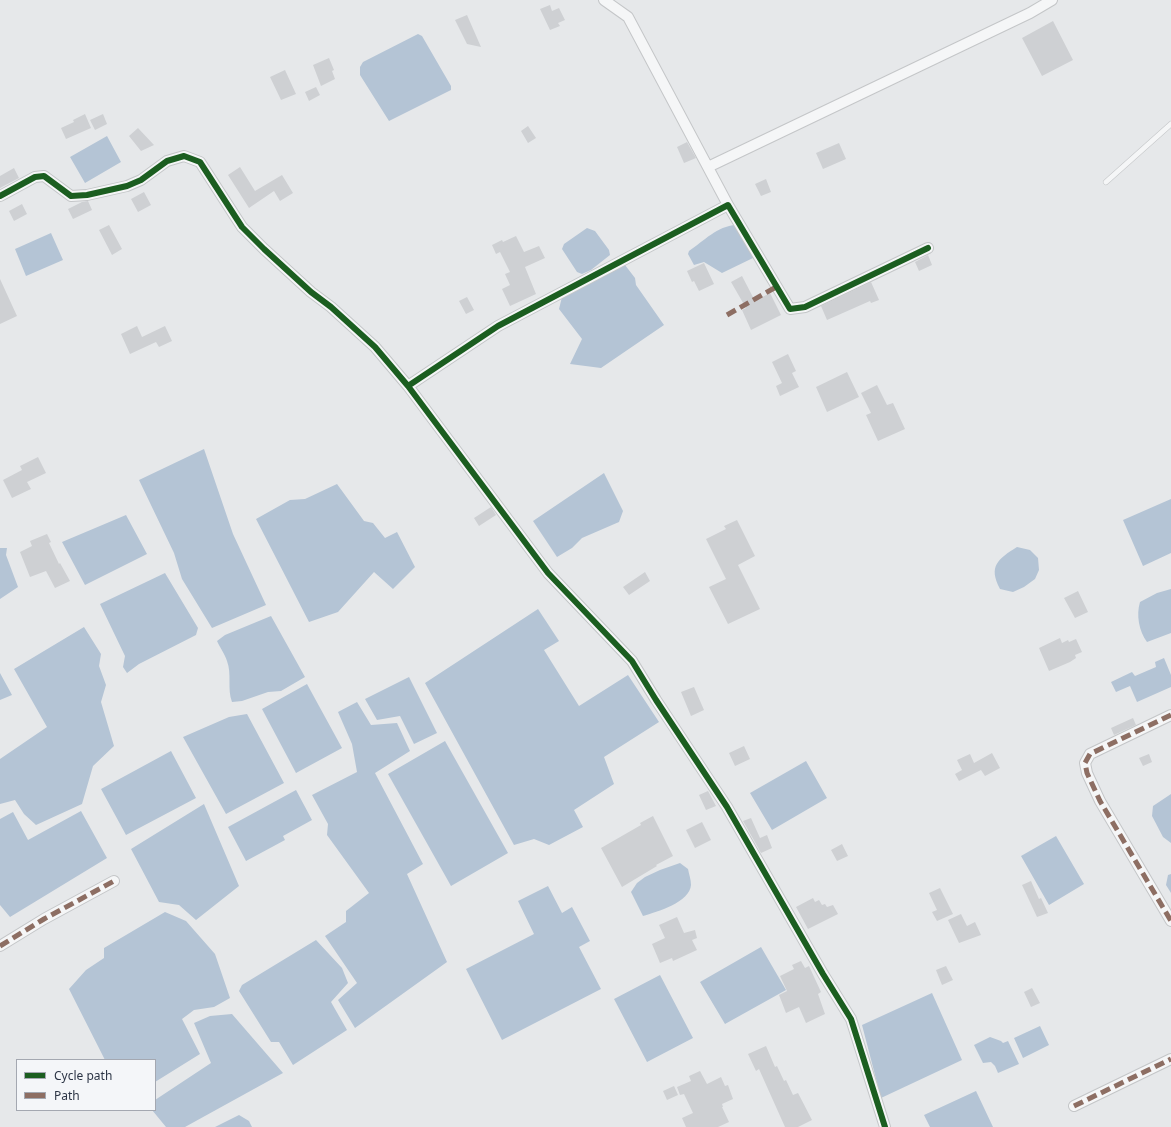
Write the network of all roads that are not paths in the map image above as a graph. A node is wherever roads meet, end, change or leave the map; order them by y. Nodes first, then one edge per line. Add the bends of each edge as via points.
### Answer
1 (604, 0) edge
2 (1052, 0) edge
3 (1171, 124) edge
4 (708, 167) junction
5 (1106, 182) dead end
6 (0, 196) edge
7 (728, 205) junction
8 (928, 248) dead end
9 (408, 386) junction
10 (1171, 715) edge
11 (114, 881) dead end
12 (1171, 922) edge
13 (0, 946) edge
14 (1171, 1059) edge
15 (1074, 1106) dead end
16 (885, 1127) edge

1 - 4 street via 628,17
2 - 4 street
3 - 5 lane
4 - 7 street
6 - 9 street via 35,177 44,176 71,196 87,195 127,186 141,180 167,161 184,156 200,162 242,226 311,292 331,306 375,347
7 - 8 street via 790,309 805,307
7 - 9 street via 498,326
9 - 16 street via 548,573 632,661 727,807 823,974 852,1019
10 - 12 street via 1090,754 1085,763 1100,801
11 - 13 street
14 - 15 street

